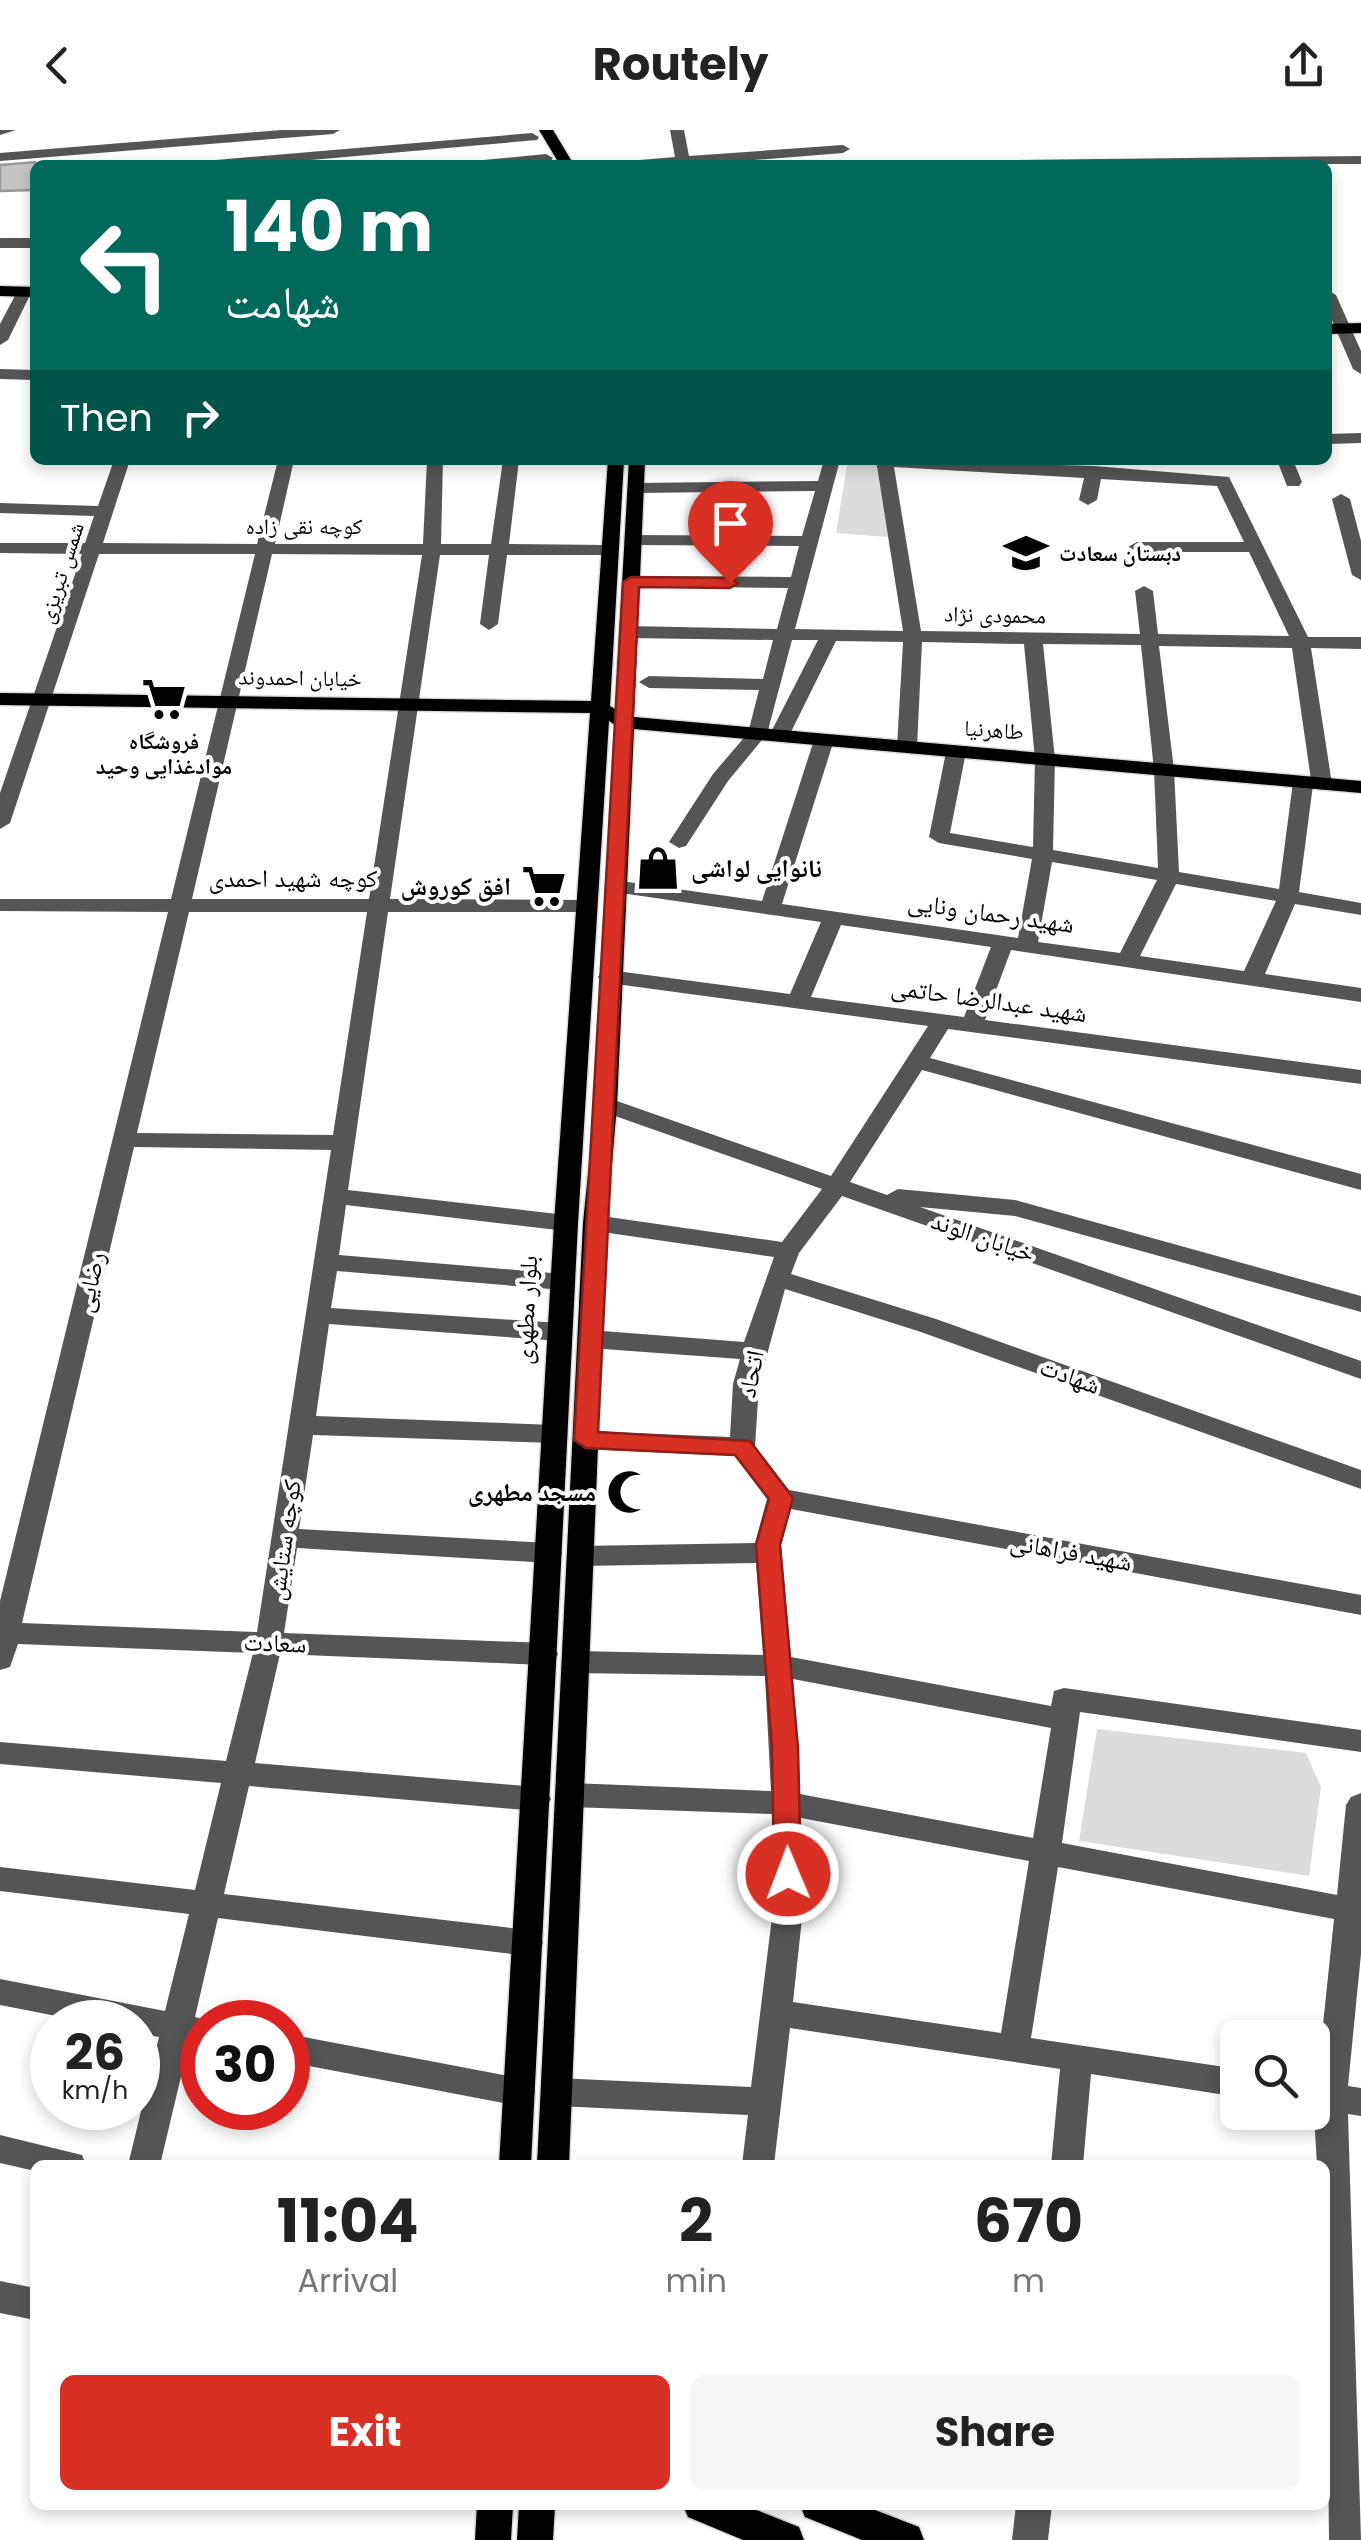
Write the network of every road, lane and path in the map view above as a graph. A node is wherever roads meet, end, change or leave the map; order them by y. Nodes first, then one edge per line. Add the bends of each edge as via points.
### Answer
1 (9, 130) edge
2 (334, 130) edge
3 (677, 130) edge
4 (836, 130) edge
5 (0, 131) edge
6 (540, 131) edge
7 (843, 148) junction
8 (785, 152) edge
9 (0, 157) edge
10 (86, 157) edge
11 (253, 160) edge
12 (547, 160) edge
13 (563, 160) edge
14 (684, 160) edge
15 (704, 160) edge
16 (847, 160) edge
17 (1361, 160) edge
18 (1332, 161) edge
19 (1332, 174) edge
20 (1361, 174) edge
21 (0, 243) edge
22 (30, 243) edge
23 (0, 291) edge
24 (29, 292) edge
25 (1361, 328) edge
26 (1335, 329) edge
27 (0, 340) edge
28 (1361, 369) edge
29 (0, 374) edge
30 (30, 375) edge
31 (1361, 438) edge
32 (1332, 439) edge
33 (120, 465) edge
34 (285, 465) edge
35 (435, 465) edge
36 (510, 465) edge
37 (616, 465) edge
38 (637, 465) edge
39 (830, 465) edge
40 (885, 465) edge
41 (960, 465) edge
42 (1286, 465) edge
43 (1159, 467) edge
44 (1094, 472) junction
45 (1293, 482) dead end
46 (824, 486) junction
47 (636, 488) junction
48 (1342, 499) dead end
49 (1088, 500) dead end
50 (0, 508) edge
51 (106, 511) junction
52 (633, 540) junction
53 (810, 541) junction
54 (1137, 547) dead end
55 (1255, 547) junction
56 (0, 548) edge
57 (93, 548) junction
58 (264, 549) junction
59 (432, 550) junction
60 (498, 550) junction
61 (608, 550) junction
62 (1361, 575) edge
63 (631, 582) junction
64 (798, 583) junction
65 (1144, 590) dead end
66 (489, 624) dead end
67 (628, 632) junction
68 (784, 634) junction
69 (830, 635) junction
70 (913, 636) junction
71 (1034, 638) junction
72 (1147, 640) junction
73 (1301, 642) junction
74 (1361, 644) edge
75 (648, 682) dead end
76 (770, 685) junction
77 (0, 699) edge
78 (42, 700) junction
79 (228, 702) junction
80 (408, 705) junction
81 (598, 707) junction
82 (624, 722) junction
83 (757, 734) junction
84 (779, 736) junction
85 (824, 740) junction
86 (907, 747) junction
87 (956, 752) junction
88 (1045, 759) junction
89 (1164, 770) junction
90 (1312, 783) junction
91 (1361, 787) edge
92 (0, 824) edge
93 (680, 842) dead end
94 (1043, 855) junction
95 (1169, 876) junction
96 (614, 886) junction
97 (1288, 897) junction
98 (0, 905) edge
99 (179, 906) junction
100 (378, 906) junction
101 (586, 906) junction
102 (770, 909) junction
103 (1361, 909) edge
104 (832, 918) junction
105 (1003, 943) junction
106 (1027, 946) junction
107 (1126, 961) junction
108 (609, 978) junction
109 (1252, 979) junction
110 (1361, 995) edge
111 (798, 1002) junction
112 (942, 1022) junction
113 (972, 1026) junction
114 (915, 1061) junction
115 (1361, 1077) edge
116 (606, 1105) junction
117 (123, 1140) junction
118 (343, 1143) junction
119 (1361, 1182) edge
120 (846, 1189) junction
121 (335, 1196) junction
122 (566, 1223) junction
123 (595, 1223) junction
124 (788, 1251) junction
125 (326, 1262) junction
126 (777, 1278) junction
127 (563, 1282) junction
128 (1361, 1304) edge
129 (318, 1316) junction
130 (560, 1332) junction
131 (590, 1339) junction
132 (754, 1351) junction
133 (1361, 1370) edge
134 (301, 1424) junction
135 (555, 1434) junction
136 (586, 1440) junction
137 (742, 1447) junction
138 (1361, 1480) edge
139 (781, 1498) junction
140 (285, 1538) junction
141 (549, 1553) junction
142 (769, 1553) junction
143 (581, 1556) junction
144 (1361, 1606) edge
145 (269, 1643) junction
146 (3, 1646) edge
147 (544, 1654) junction
148 (577, 1662) junction
149 (780, 1666) junction
150 (1065, 1710) junction
151 (1361, 1740) edge
152 (0, 1753) edge
153 (238, 1773) junction
154 (571, 1795) junction
155 (536, 1799) junction
156 (786, 1803) junction
157 (1361, 1805) edge
158 (1048, 1855) junction
159 (0, 1879) edge
160 (206, 1904) junction
161 (1350, 1910) junction
162 (528, 1943) junction
163 (0, 1992) edge
164 (194, 2000) edge
165 (779, 2013) junction
166 (180, 2027) edge
167 (1014, 2049) junction
168 (310, 2052) edge
169 (1077, 2058) junction
170 (180, 2059) edge
171 (1220, 2080) edge
172 (519, 2092) junction
173 (557, 2092) junction
174 (1335, 2098) edge
175 (767, 2102) junction
176 (0, 2149) edge
177 (48, 2160) edge
178 (146, 2160) edge
179 (514, 2160) edge
180 (554, 2160) edge
181 (759, 2160) edge
182 (1067, 2160) edge
183 (0, 2297) edge
184 (30, 2303) edge
185 (495, 2510) edge
186 (537, 2510) edge
187 (713, 2510) edge
188 (831, 2510) edge
189 (1033, 2510) edge
190 (492, 2540) edge
191 (535, 2540) edge
192 (786, 2540) edge
193 (906, 2540) edge
194 (1030, 2540) edge
195 (1347, 2540) edge

1 - 5 street
2 - 10 street
3 - 14 street
4 - 7 street
6 - 11 street
6 - 12 main road
6 - 13 main road
7 - 8 street
7 - 16 street
8 - 15 street
9 - 10 street
17 - 18 street
19 - 20 street
21 - 22 street
23 - 24 main road
24 - 27 street
25 - 26 main road
26 - 28 street
29 - 30 street
31 - 32 street
33 - 51 street, شمس تبریزی
34 - 58 street, رضایی
35 - 59 street, کوچه ستایش
36 - 60 street
37 - 61 main road, بلوار مطهری
38 - 47 main road
39 - 46 street
40 - 70 street
41 - 44 street
42 - 45 street
43 - 44 street
43 - 55 street via 1223,480
44 - 49 street
46 - 47 street
46 - 53 street
47 - 52 main road
48 - 62 street
50 - 51 street
51 - 57 street, شمس تبریزی
52 - 53 street
52 - 63 main road
53 - 64 street
54 - 55 street
55 - 73 street
56 - 57 street, کوچه نقی زاده
57 - 58 street, کوچه نقی زاده
57 - 78 street, شمس تبریزی
58 - 59 street, کوچه نقی زاده
58 - 79 street, رضایی
59 - 60 street, کوچه نقی زاده
59 - 80 street, کوچه ستایش
60 - 61 street, کوچه نقی زاده
60 - 66 street
61 - 81 main road, بلوار مطهری
63 - 64 street
63 - 67 main road
64 - 68 street
65 - 72 street
67 - 68 street, محمودی نژاد
67 - 82 main road
68 - 69 street, محمودی نژاد
68 - 76 street
69 - 70 street, محمودی نژاد
69 - 84 street
70 - 71 street, محمودی نژاد
70 - 86 street
71 - 72 street, محمودی نژاد
71 - 88 street
72 - 73 street, محمودی نژاد
72 - 89 street
73 - 74 street, محمودی نژاد
73 - 90 street
75 - 76 street
76 - 83 street
77 - 78 main road, خیابان احمدوند
78 - 79 main road, خیابان احمدوند
78 - 92 street, شمس تبریزی
79 - 80 main road, خیابان احمدوند
79 - 99 street, رضایی
80 - 81 main road, خیابان احمدوند
80 - 100 street, کوچه ستایش
81 - 82 main road
81 - 101 main road, بلوار مطهری
82 - 83 main road, طاهرنیا
82 - 96 main road
83 - 84 main road, طاهرنیا
83 - 93 street
84 - 85 main road, طاهرنیا
85 - 86 main road, طاهرنیا
85 - 102 street
86 - 87 main road, طاهرنیا
87 - 88 main road, طاهرنیا
87 - 94 street via 939,837
88 - 89 main road, طاهرنیا
88 - 94 street
89 - 90 main road, طاهرنیا
89 - 95 street
90 - 91 main road, طاهرنیا
90 - 97 street
94 - 95 street
94 - 106 street
95 - 97 street
95 - 107 street
96 - 102 street, شهید رحمان ونایی
96 - 108 main road
97 - 103 street
97 - 109 street
98 - 99 street, کوچه شهید احمدی
99 - 100 street, کوچه شهید احمدی
99 - 117 street, رضایی
100 - 101 street, کوچه شهید احمدی
100 - 118 street, کوچه ستایش
101 - 122 main road, بلوار مطهری
102 - 104 street, شهید رحمان ونایی
104 - 105 street, شهید رحمان ونایی
104 - 111 street
105 - 106 street, شهید رحمان ونایی
105 - 113 street
106 - 107 street, شهید رحمان ونایی
107 - 109 street, شهید رحمان ونایی
108 - 111 street, شهید عبدالرضا حاتمی
108 - 116 main road
109 - 110 street, شهید رحمان ونایی
111 - 112 street, شهید عبدالرضا حاتمی
112 - 113 street, شهید عبدالرضا حاتمی
112 - 114 street, اتحاد
113 - 115 street, شهید عبدالرضا حاتمی
114 - 119 street
114 - 120 street, اتحاد
116 - 120 street, خیابان الوند
116 - 123 main road
117 - 118 street
117 - 146 street, رضایی
118 - 121 street, کوچه ستایش
120 - 124 street, اتحاد via 828,1200
120 - 128 street via 1015,1208
120 - 133 street, خیابان الوند
121 - 122 street
121 - 125 street, کوچه ستایش
122 - 127 main road, بلوار مطهری
123 - 124 street
123 - 131 main road
124 - 126 street, اتحاد
125 - 127 street
125 - 129 street, کوچه ستایش
126 - 132 street, اتحاد
126 - 138 street, شهادت via 927,1324
127 - 130 main road, بلوار مطهری
129 - 130 street
129 - 134 street, کوچه ستایش
130 - 135 main road, بلوار مطهری
131 - 132 street
131 - 136 main road
132 - 137 street, اتحاد
134 - 135 street
134 - 140 street, کوچه ستایش
135 - 141 main road, بلوار مطهری
136 - 137 street
136 - 143 main road
137 - 139 street
139 - 142 street
139 - 144 street, شهید فراهانی
140 - 141 street
140 - 145 street, کوچه ستایش
141 - 147 main road, بلوار مطهری
142 - 143 street
142 - 149 street
143 - 148 main road
145 - 146 street, سعادت
145 - 147 street, سعادت
145 - 153 street, کوچه ستایش
147 - 155 main road, بلوار مطهری
148 - 149 street
148 - 154 main road
149 - 150 street
149 - 156 street
150 - 151 street
150 - 158 street
152 - 153 street
153 - 155 street
153 - 160 street, کوچه ستایش
154 - 156 street
154 - 173 main road
155 - 162 main road, بلوار مطهری
156 - 158 street
156 - 165 street via 788,1909
157 - 161 street
158 - 161 street
158 - 167 street
159 - 160 street
160 - 162 street
160 - 164 street, کوچه ستایش
161 - 174 street
162 - 172 main road, بلوار مطهری
163 - 166 street
165 - 167 street
165 - 175 street
167 - 169 street
168 - 172 street
169 - 171 street
169 - 182 street
170 - 178 street, کوچه ستایش
172 - 179 main road, بلوار مطهری
173 - 175 street
173 - 180 main road
174 - 195 street
175 - 181 street
176 - 177 street
183 - 184 street
185 - 190 main road
186 - 191 main road
187 - 192 main road
188 - 193 main road
189 - 194 street

